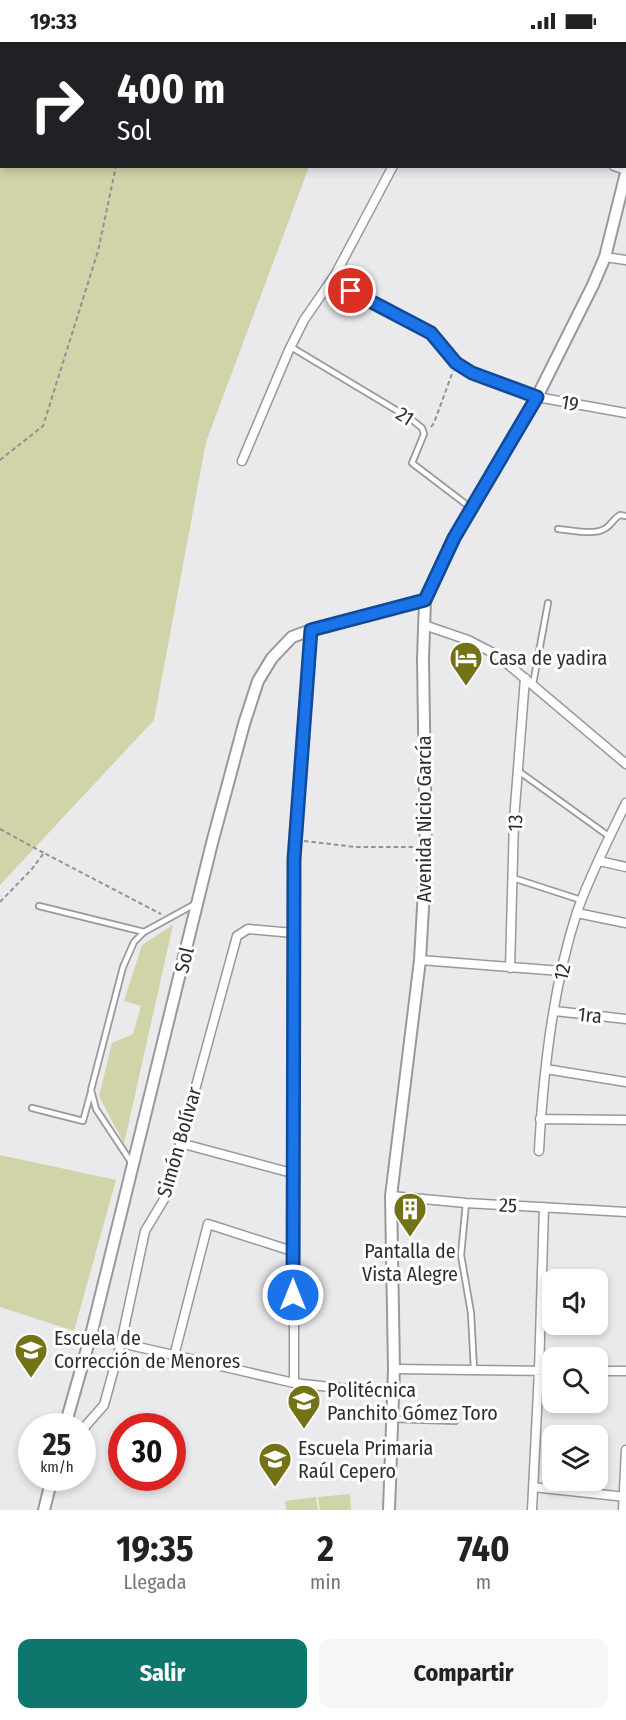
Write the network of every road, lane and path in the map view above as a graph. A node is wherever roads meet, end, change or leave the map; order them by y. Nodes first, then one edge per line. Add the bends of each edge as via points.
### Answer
1 (116, 168) edge
2 (392, 168) edge
3 (626, 171) edge
4 (605, 257) junction
5 (626, 260) edge
6 (331, 280) junction
7 (291, 347) junction
8 (456, 363) junction
9 (537, 397) junction
10 (626, 413) edge
11 (424, 434) junction
12 (0, 460) edge
13 (242, 461) dead end
14 (471, 508) junction
15 (626, 516) edge
16 (558, 529) dead end
17 (425, 600) junction
18 (549, 603) dead end
19 (424, 625) junction
20 (311, 630) junction
21 (525, 678) junction
22 (533, 684) junction
23 (626, 764) edge
24 (517, 770) junction
25 (626, 803) edge
26 (0, 829) edge
27 (610, 837) junction
28 (296, 840) junction
29 (426, 847) junction
30 (44, 853) junction
31 (599, 861) junction
32 (626, 867) edge
33 (513, 878) junction
34 (581, 900) junction
35 (0, 902) edge
36 (198, 902) junction
37 (39, 906) dead end
38 (577, 913) junction
39 (169, 918) junction
40 (626, 923) edge
41 (144, 932) junction
42 (293, 933) junction
43 (420, 960) junction
44 (510, 968) junction
45 (561, 971) junction
46 (555, 1011) junction
47 (626, 1019) edge
48 (546, 1069) junction
49 (626, 1082) edge
50 (91, 1090) junction
51 (32, 1108) dead end
52 (540, 1119) junction
53 (626, 1120) edge
54 (180, 1143) junction
55 (538, 1151) dead end
56 (133, 1165) junction
57 (292, 1173) junction
58 (391, 1196) junction
59 (466, 1203) junction
60 (544, 1208) junction
61 (626, 1212) edge
62 (292, 1251) junction
63 (121, 1343) junction
64 (174, 1356) junction
65 (394, 1369) junction
66 (474, 1370) junction
67 (539, 1371) junction
68 (608, 1371) edge
69 (626, 1371) edge
70 (294, 1383) junction
71 (393, 1394) junction
72 (69, 1413) edge
73 (96, 1414) edge
74 (392, 1419) junction
75 (455, 1421) dead end
76 (626, 1450) edge
77 (533, 1487) junction
78 (49, 1491) edge
79 (625, 1497) edge
80 (44, 1510) edge
81 (389, 1510) edge
82 (532, 1510) edge
83 (623, 1510) edge

1 - 12 path via 98,251 43,426
2 - 6 street
3 - 4 street, Avenida Nicio García
4 - 5 street
4 - 9 street, Avenida Nicio García
6 - 7 street
6 - 8 lane, 19 via 431,333
7 - 11 lane, 21 via 411,419
7 - 13 street
8 - 9 lane, 19 via 472,373
8 - 11 path via 434,423
9 - 10 street, 19
9 - 14 street, Avenida Nicio García
11 - 14 lane, 21 via 412,463
14 - 17 street, Avenida Nicio García
15 - 16 lane via 620,514 607,528 598,531
17 - 19 street, Avenida Nicio García
17 - 20 street, Sol
18 - 22 lane
19 - 21 street via 478,645
19 - 29 street, Avenida Nicio García
20 - 28 street
20 - 36 street, Sol via 285,644 258,681
21 - 22 street
21 - 24 street, 13
22 - 23 street
24 - 27 lane
24 - 33 street, 13
25 - 27 street, 12
26 - 30 path
27 - 31 street, 12
28 - 29 path via 356,847
28 - 42 street
29 - 43 street, Avenida Nicio García
30 - 35 path
30 - 39 path
31 - 32 street
31 - 34 street, 12
33 - 34 lane
33 - 44 street, 13
34 - 38 street, 12
36 - 39 lane
36 - 56 street, Sol
37 - 41 lane
38 - 40 street
38 - 45 street, 12
39 - 41 lane
41 - 50 lane via 134,942 123,967
42 - 54 street, Simón Bolívar via 248,929 237,936
42 - 57 street
43 - 44 street
43 - 58 street, Avenida Nicio García
44 - 45 street
45 - 46 street, 12
46 - 47 street, 1ra
46 - 48 street, 12
48 - 49 street
48 - 52 street, 12
50 - 51 lane via 83,1121
50 - 56 lane via 96,1109
52 - 53 street
52 - 55 street, 12
54 - 57 street
54 - 63 street, Simón Bolívar via 166,1196 145,1231
56 - 72 street, Sol
57 - 62 street
58 - 59 street, 25
58 - 65 street, Avenida Nicio García
59 - 60 street, 25
59 - 66 lane via 460,1255 471,1313
60 - 61 street, 25
60 - 67 street
62 - 64 street via 208,1224
62 - 70 street
63 - 64 street
63 - 73 street, Simón Bolívar via 104,1405
64 - 70 street
65 - 66 street
65 - 71 street, Avenida Nicio García
66 - 67 street
67 - 77 street
68 - 69 street
70 - 71 street
71 - 74 street, Avenida Nicio García
74 - 75 lane
74 - 81 street, Avenida Nicio García
76 - 79 street
77 - 79 street
77 - 82 street
78 - 80 street
79 - 83 street

